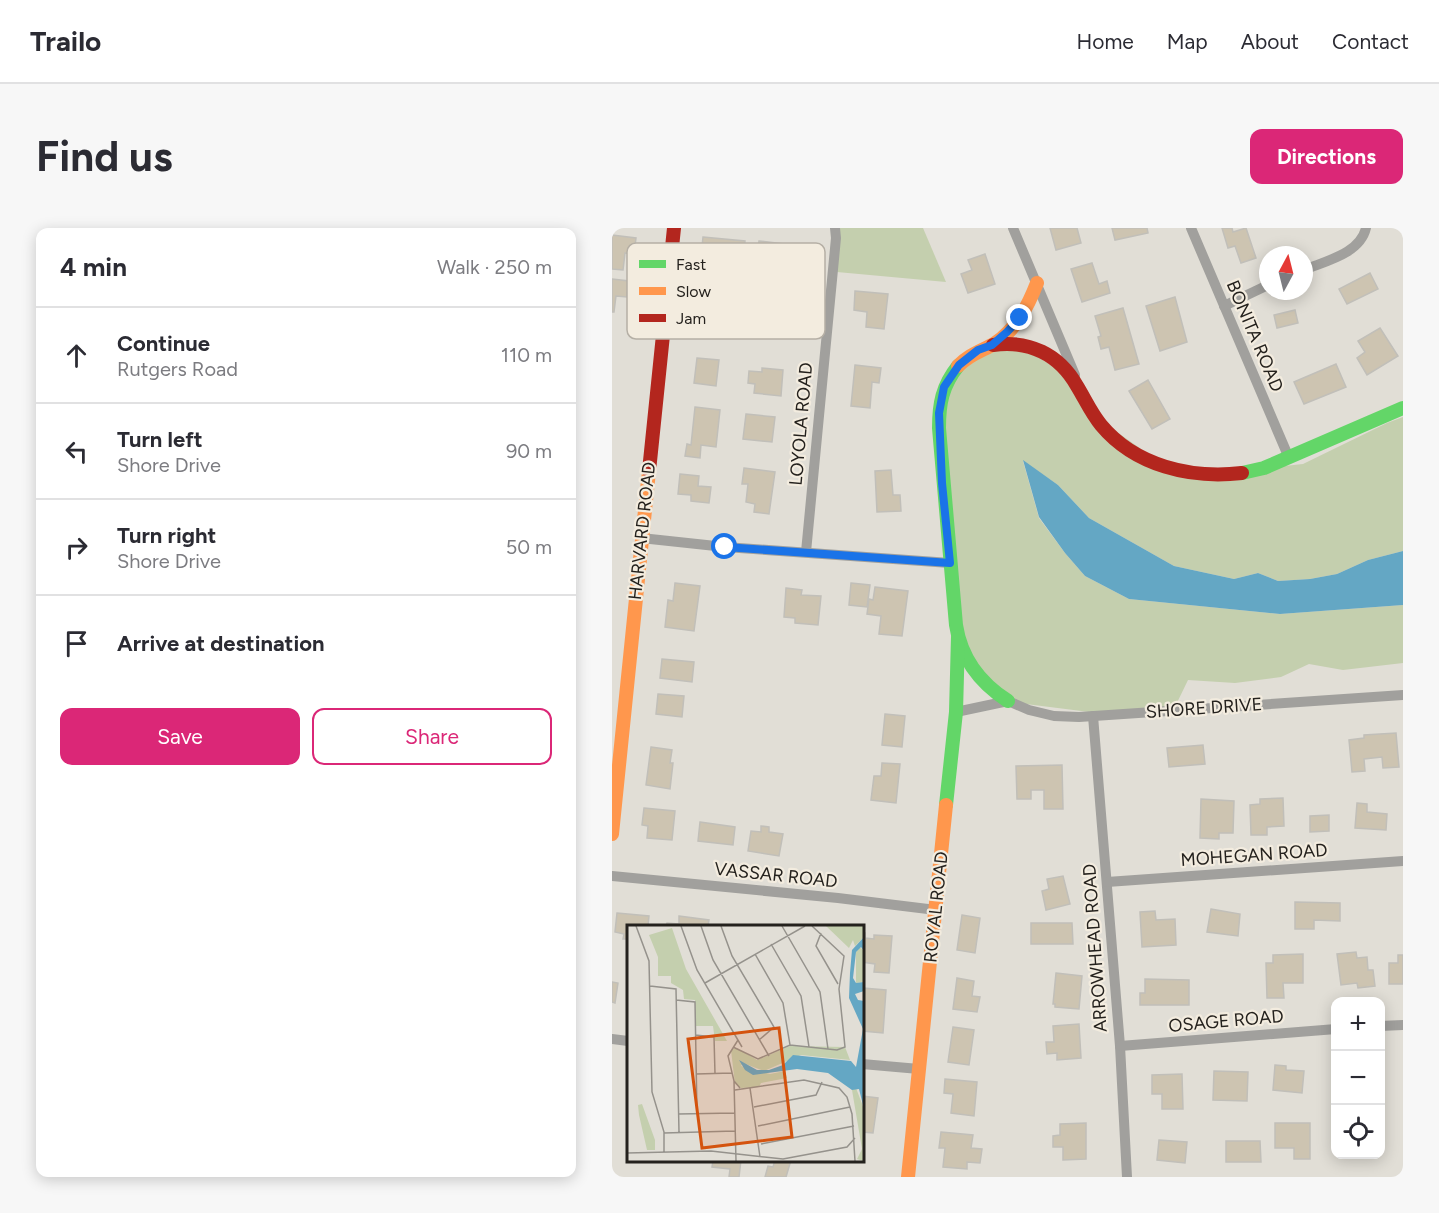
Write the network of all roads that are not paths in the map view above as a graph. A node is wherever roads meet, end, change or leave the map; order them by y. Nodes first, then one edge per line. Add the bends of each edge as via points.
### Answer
1 (674, 228) edge
2 (835, 228) edge
3 (1013, 228) edge
4 (1191, 228) edge
5 (1366, 228) edge
6 (672, 243) edge
7 (1313, 266) edge
8 (1037, 283) junction
9 (1259, 289) edge
10 (1224, 306) junction
11 (662, 339) edge
12 (992, 345) junction
13 (1081, 392) junction
14 (1403, 408) edge
15 (1290, 458) junction
16 (641, 538) junction
17 (806, 552) junction
18 (950, 563) junction
19 (958, 637) junction
20 (1403, 695) edge
21 (1008, 701) junction
22 (956, 712) junction
23 (1093, 716) junction
24 (612, 834) edge
25 (1403, 861) edge
26 (612, 876) edge
27 (1107, 882) junction
28 (936, 910) junction
29 (1403, 1025) edge
30 (1385, 1026) edge
31 (1331, 1029) edge
32 (612, 1039) edge
33 (627, 1041) edge
34 (1120, 1046) junction
35 (864, 1064) edge
36 (919, 1069) junction
37 (908, 1177) edge
38 (1127, 1177) edge

1 - 6 street, HARVARD ROAD
2 - 17 street, LOYOLA ROAD
3 - 8 street
4 - 10 street, BONITA ROAD
5 - 7 street via 1353,248
8 - 12 street, SHORE DRIVE via 1020,318
8 - 13 street
9 - 10 street
10 - 15 street, BONITA ROAD
11 - 16 street, HARVARD ROAD
12 - 13 street via 1010,343 1044,352 1069,371
12 - 18 street, SHORE DRIVE via 959,365 944,387 940,403
13 - 15 street via 1110,434 1130,450 1169,469 1194,475 1230,475
14 - 15 street
16 - 17 street
16 - 24 street, HARVARD ROAD
17 - 18 street
18 - 19 street, SHORE DRIVE
19 - 21 street, SHORE DRIVE via 973,670 984,684
19 - 22 street, ROYAL ROAD
20 - 23 street, SHORE DRIVE
21 - 22 street
21 - 23 street, SHORE DRIVE via 1054,716
22 - 28 street, ROYAL ROAD
23 - 27 street, ARROWHEAD ROAD
25 - 27 street, MOHEGAN ROAD
26 - 28 street, VASSAR ROAD
27 - 34 street, ARROWHEAD ROAD
28 - 36 street, ROYAL ROAD
29 - 30 street
31 - 34 street, OSAGE ROAD
32 - 33 street
34 - 38 street, ARROWHEAD ROAD
35 - 36 street
36 - 37 street, ROYAL ROAD

